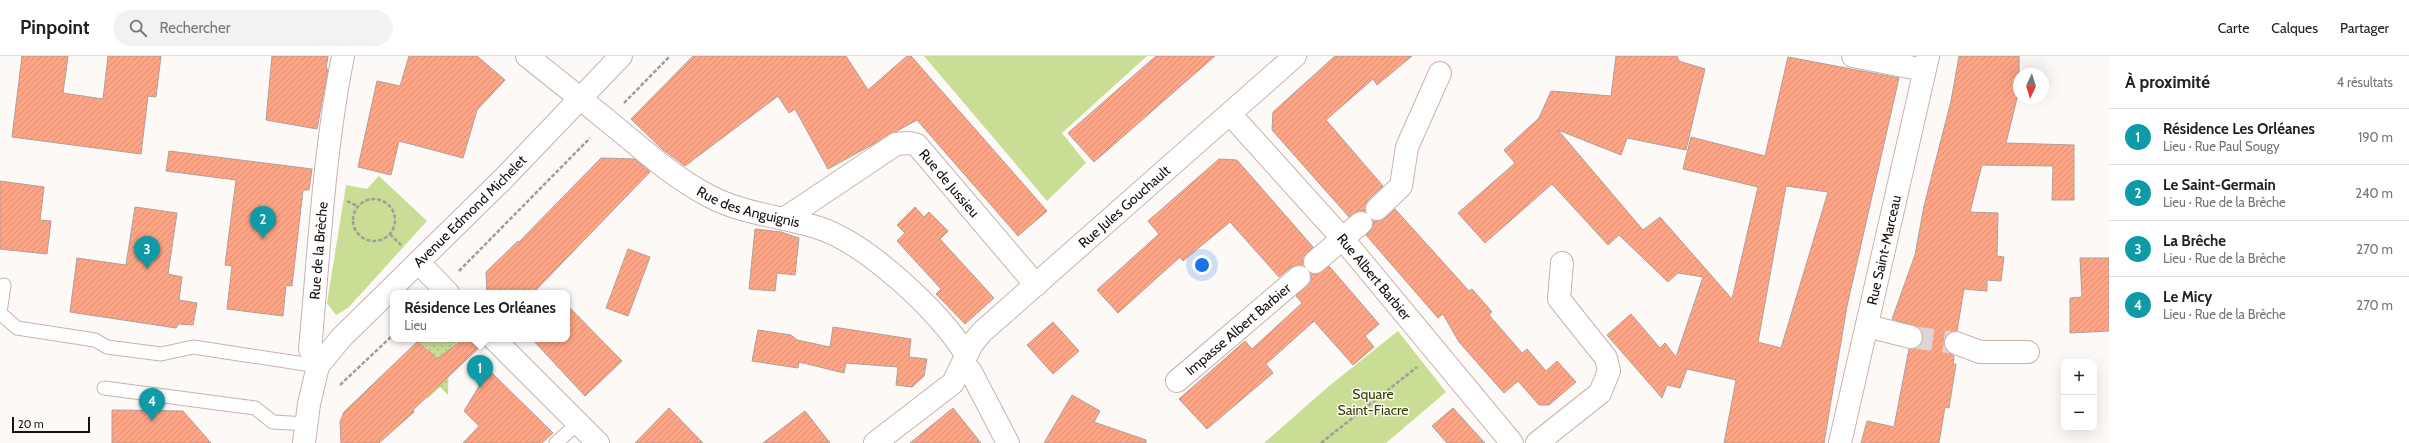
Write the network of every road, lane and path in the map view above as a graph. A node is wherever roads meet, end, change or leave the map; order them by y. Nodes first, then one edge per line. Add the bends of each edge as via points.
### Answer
1 (343, 56) edge
2 (621, 56) edge
3 (670, 56) edge
4 (1295, 56) edge
5 (1853, 56) edge
6 (535, 58) edge
7 (1926, 63) edge
8 (1440, 73) dead end
9 (580, 100) junction
10 (620, 107) dead end
11 (1231, 115) junction
12 (595, 133) dead end
13 (1377, 209) dead end
14 (784, 219) junction
15 (1361, 223) dead end
16 (1342, 238) junction
17 (377, 241) joint
18 (418, 262) junction
19 (1315, 262) dead end
20 (1562, 262) dead end
21 (1299, 277) dead end
22 (452, 283) edge
23 (4, 285) dead end
24 (1036, 285) junction
25 (1867, 326) junction
26 (1911, 337) tunnel mouth
27 (390, 338) edge
28 (497, 342) edge
29 (1956, 343) tunnel mouth
30 (1436, 352) junction
31 (2028, 352) dead end
32 (965, 359) junction
33 (318, 366) junction
34 (1177, 381) dead end
35 (104, 388) dead end
36 (336, 388) dead end
37 (578, 423) junction
38 (305, 433) edge
39 (556, 443) edge
40 (598, 443) edge
41 (875, 443) edge
42 (1008, 443) edge
43 (1321, 443) edge
44 (1512, 443) edge
45 (1537, 443) edge
46 (1840, 443) edge

1 - 33 street, Rue de la Brèche via 326,183 310,349
2 - 9 street, Avenue Edmond Michelet
3 - 10 path
4 - 11 street, Rue Jules Gouchault
5 - 7 street
6 - 9 street, Rue des Anguignis
7 - 25 street, Rue Saint-Marceau
8 - 13 street via 1407,147 1401,186
9 - 14 street, Rue des Anguignis via 658,164 709,196 748,213
9 - 18 street, Avenue Edmond Michelet
11 - 16 street, Rue Albert Barbier
11 - 24 street, Rue Jules Gouchault
12 - 22 path
14 - 24 street, Rue de Jussieu via 896,144 917,145
14 - 32 street, Rue des Anguignis via 820,228 861,251 922,299 958,340
15 - 16 street
16 - 19 street
16 - 30 street, Rue Albert Barbier
17 - 17 path via 363,238 352,220 357,206 372,198 379,199 391,207 395,221 390,234
18 - 22 street
18 - 33 street, Avenue Edmond Michelet via 341,338
20 - 45 street via 1559,298 1606,358 1609,371 1600,393
21 - 34 street, Impasse Albert Barbier
23 - 33 lane via 0,313 17,328 95,340 107,347 162,354 193,347
24 - 32 street, Rue Jules Gouchault via 982,332
25 - 26 street
25 - 46 street, Rue Saint-Marceau
27 - 36 path
28 - 37 street
29 - 31 street via 1980,352
30 - 43 path
30 - 44 street, Rue Albert Barbier
32 - 41 street, Rue Jules Gouchault via 953,383
32 - 42 street, Rue des Anguignis
33 - 38 street
35 - 38 lane via 255,408 273,422
37 - 39 lane
37 - 40 street

